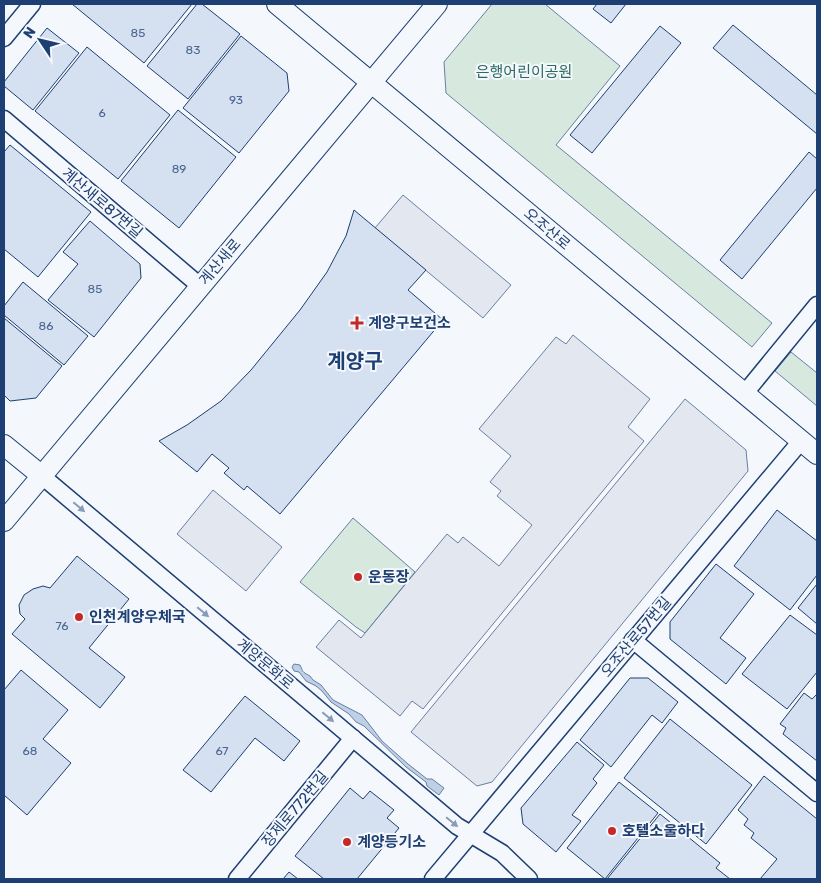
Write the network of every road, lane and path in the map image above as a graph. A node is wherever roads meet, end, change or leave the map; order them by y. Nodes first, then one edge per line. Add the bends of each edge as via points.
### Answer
1 (32, 4) edge
2 (277, 4) edge
3 (437, 4) edge
4 (4, 38) edge
5 (371, 82) junction
6 (4, 119) edge
7 (200, 286) junction
8 (817, 305) edge
9 (745, 393) junction
10 (801, 441) junction
11 (4, 445) edge
12 (817, 454) edge
13 (42, 476) junction
14 (4, 521) edge
15 (634, 640) junction
16 (353, 738) junction
17 (817, 793) edge
18 (471, 834) junction
19 (237, 879) edge
20 (433, 879) edge
21 (529, 879) edge

1 - 4 street
2 - 5 street, 오조산로
3 - 5 street, 계산새로
5 - 7 street, 계산새로
5 - 9 street, 오조산로
6 - 7 street, 계산새로87번길
7 - 13 street, 계산새로
8 - 9 street
9 - 10 street, 오조산로
10 - 12 street, 오조산로
10 - 15 street, 오조산로57번길
11 - 13 street, 계양문화로
13 - 14 street, 계산새로
13 -> 16 street, 계양문화로
15 - 17 street
15 - 18 street, 오조산로57번길
16 -> 18 street, 계양문화로 via 457,826
16 - 19 street, 장제로772번길
18 - 20 street, 오조산로57번길
18 - 21 street, 계양문화로 via 502,853

